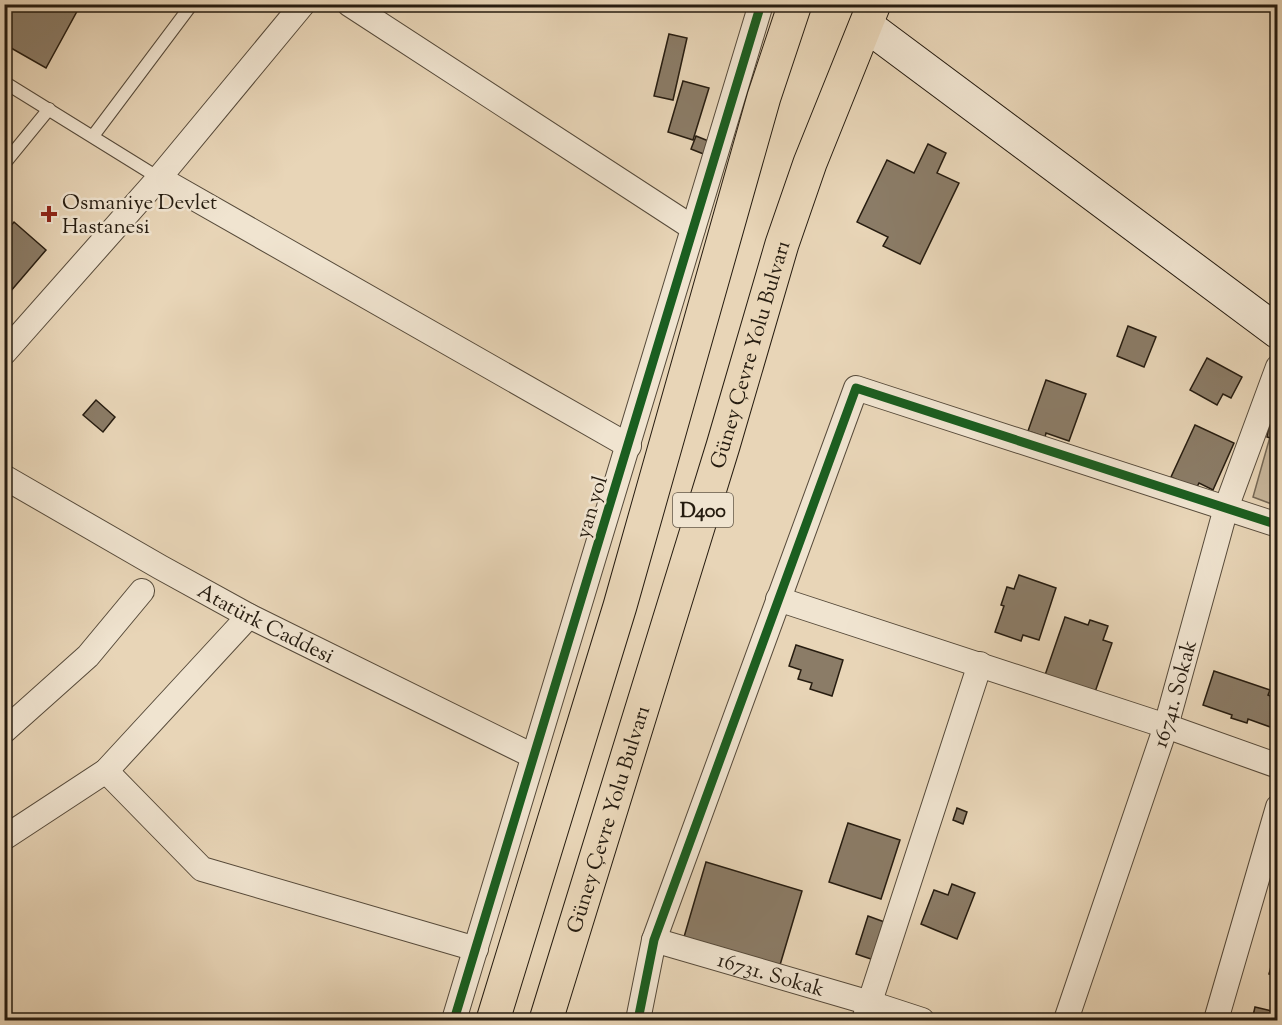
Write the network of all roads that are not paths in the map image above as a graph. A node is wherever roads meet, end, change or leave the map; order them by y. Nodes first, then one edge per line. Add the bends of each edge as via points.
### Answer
1 (192, 4) edge
2 (303, 4) edge
3 (349, 4) edge
4 (762, 4) edge
5 (786, 9) edge
6 (870, 15) edge
7 (4, 82) edge
8 (49, 109) junction
9 (93, 136) junction
10 (4, 164) edge
11 (159, 178) junction
12 (693, 228) junction
13 (1278, 332) edge
14 (4, 353) edge
15 (1278, 367) edge
16 (629, 446) junction
17 (4, 477) edge
18 (1226, 508) junction
19 (1278, 525) edge
20 (141, 591) dead end
21 (778, 599) junction
22 (249, 616) junction
23 (980, 664) junction
24 (1166, 726) junction
25 (4, 731) edge
26 (533, 756) junction
27 (1278, 766) edge
28 (106, 771) junction
29 (1278, 807) edge
30 (4, 838) edge
31 (654, 940) junction
32 (476, 949) junction
33 (867, 1012) edge
34 (454, 1020) edge
35 (492, 1020) edge
36 (546, 1020) edge
37 (638, 1020) edge
38 (922, 1020) edge
39 (1066, 1020) edge
40 (1216, 1020) edge

1 - 9 lane
2 - 11 street
3 - 12 street
4 - 12 street, yan yol
5 - 35 highway, D400 via 620,606
6 - 13 main road
6 - 36 highway, Güney Çevre Yolu Bulvarı / D400 via 782,244
7 - 8 lane
8 - 9 lane
8 - 10 lane
9 - 11 lane
11 - 14 street
11 - 16 street
12 - 16 street, yan yol
15 - 18 street, 16741. Sokak
16 - 26 street, yan yol
17 - 22 street, Atatürk Caddesi
18 - 19 street
18 - 21 street via 856,388
18 - 24 street, 16741. Sokak
20 - 25 street via 88,656
21 - 23 street
21 - 31 street
22 - 26 street, Atatürk Caddesi
22 - 28 street
23 - 24 street
23 - 33 street
24 - 27 street
24 - 39 street, 16741. Sokak
26 - 32 street, yan yol
28 - 30 street
28 - 32 street via 202,869
29 - 40 street
31 - 33 street, 16731. Sokak
31 - 37 street
32 - 34 street, yan yol
33 - 38 street, 16731. Sokak

